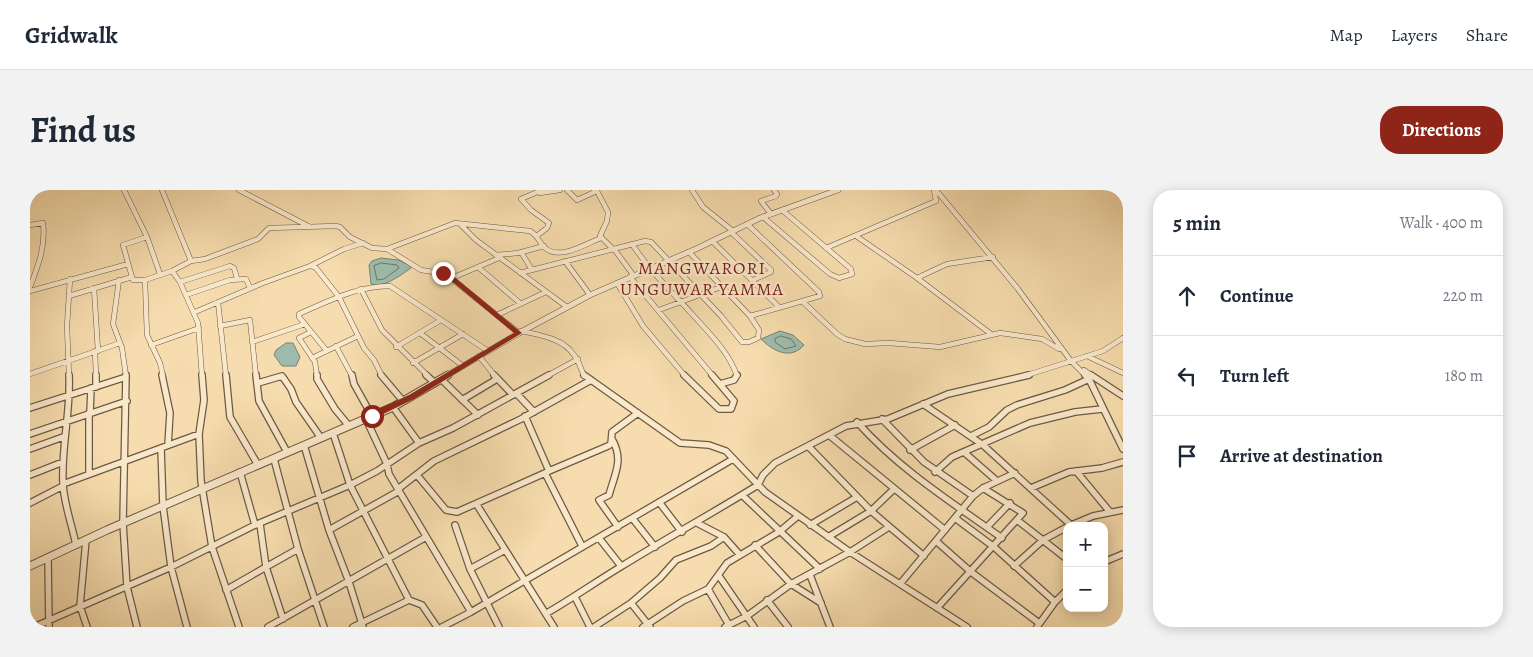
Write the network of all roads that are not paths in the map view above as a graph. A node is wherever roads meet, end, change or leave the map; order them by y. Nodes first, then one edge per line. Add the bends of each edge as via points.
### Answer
1 (124, 190) edge
2 (162, 190) edge
3 (239, 190) edge
4 (542, 190) edge
5 (560, 190) edge
6 (567, 190) edge
7 (596, 190) edge
8 (692, 190) edge
9 (774, 190) edge
10 (838, 190) edge
11 (935, 190) edge
12 (534, 193) junction
13 (782, 210) junction
14 (771, 214) junction
15 (763, 217) junction
16 (460, 224) junction
17 (747, 224) junction
18 (30, 225) edge
19 (310, 227) junction
20 (732, 232) junction
21 (538, 235) junction
22 (856, 236) junction
23 (147, 237) junction
24 (601, 238) junction
25 (712, 241) junction
26 (364, 243) junction
27 (632, 244) junction
28 (544, 246) junction
29 (826, 248) junction
30 (386, 249) junction
31 (613, 249) junction
32 (521, 252) junction
33 (688, 252) junction
34 (498, 256) junction
35 (993, 257) junction
36 (191, 261) junction
37 (565, 261) junction
38 (669, 261) junction
39 (128, 264) junction
40 (310, 266) junction
41 (478, 267) junction
42 (650, 269) junction
43 (532, 270) junction
44 (172, 271) junction
45 (520, 273) junction
46 (160, 274) junction
47 (632, 276) junction
48 (132, 277) junction
49 (237, 278) junction
50 (452, 278) junction
51 (917, 278) junction
52 (70, 279) junction
53 (120, 280) junction
54 (145, 280) junction
55 (753, 280) junction
56 (180, 282) junction
57 (617, 283) junction
58 (721, 286) junction
59 (30, 287) edge
60 (94, 288) junction
61 (250, 288) junction
62 (361, 289) junction
63 (30, 291) edge
64 (546, 292) junction
65 (186, 295) junction
66 (590, 295) junction
67 (701, 295) junction
68 (69, 296) junction
69 (339, 298) junction
70 (218, 302) junction
71 (681, 302) junction
72 (803, 302) junction
73 (521, 304) junction
74 (566, 307) junction
75 (779, 307) junction
76 (659, 310) junction
77 (195, 312) junction
78 (497, 316) junction
79 (750, 316) junction
80 (441, 320) junction
81 (305, 324) junction
82 (220, 326) junction
83 (199, 328) junction
84 (311, 332) junction
85 (520, 332) junction
86 (420, 333) junction
87 (463, 334) junction
88 (991, 334) junction
89 (358, 336) junction
90 (1123, 338) edge
91 (252, 342) junction
92 (120, 343) junction
93 (151, 346) junction
94 (336, 346) junction
95 (396, 346) junction
96 (439, 348) junction
97 (1062, 350) junction
98 (96, 351) junction
99 (327, 351) junction
100 (488, 351) junction
101 (479, 356) junction
102 (1087, 356) junction
103 (312, 358) junction
104 (578, 359) junction
105 (70, 361) junction
106 (1071, 362) junction
107 (413, 363) junction
108 (463, 366) junction
109 (1123, 372) edge
110 (30, 374) edge
111 (126, 378) junction
112 (497, 379) junction
113 (1089, 379) junction
114 (591, 380) junction
115 (438, 381) junction
116 (258, 383) junction
117 (720, 384) junction
118 (94, 388) junction
119 (515, 394) junction
120 (70, 395) junction
121 (1123, 396) edge
122 (462, 400) junction
123 (127, 401) junction
124 (403, 401) junction
125 (923, 404) junction
126 (393, 407) junction
127 (30, 408) edge
128 (1102, 409) junction
129 (534, 412) junction
130 (90, 413) junction
131 (638, 413) junction
132 (478, 415) junction
133 (525, 416) junction
134 (369, 417) junction
135 (882, 420) junction
136 (66, 421) junction
137 (857, 422) junction
138 (955, 425) junction
139 (349, 426) junction
140 (333, 433) junction
141 (30, 434) edge
142 (199, 434) junction
143 (829, 435) junction
144 (971, 436) junction
145 (63, 437) junction
146 (320, 438) junction
147 (612, 439) junction
148 (419, 444) junction
149 (168, 445) junction
150 (304, 445) junction
151 (983, 445) junction
152 (808, 446) junction
153 (161, 448) junction
154 (30, 449) edge
155 (1123, 449) edge
156 (910, 450) junction
157 (287, 452) junction
158 (965, 452) junction
159 (274, 459) junction
160 (733, 459) junction
161 (125, 461) junction
162 (62, 462) junction
163 (1123, 462) edge
164 (386, 464) junction
165 (258, 465) junction
166 (1076, 471) junction
167 (240, 472) junction
168 (547, 472) junction
169 (935, 472) junction
170 (1015, 473) junction
171 (89, 474) junction
172 (30, 475) edge
173 (418, 475) junction
174 (997, 481) junction
175 (63, 485) junction
176 (350, 485) junction
177 (758, 485) junction
178 (202, 488) junction
179 (983, 488) junction
180 (1031, 488) junction
181 (398, 490) junction
182 (894, 490) junction
183 (742, 495) junction
184 (856, 496) junction
185 (973, 496) junction
186 (320, 498) junction
187 (659, 502) junction
188 (30, 503) edge
189 (1010, 503) junction
190 (477, 504) junction
191 (163, 506) junction
192 (963, 509) junction
193 (1123, 510) edge
194 (364, 511) junction
195 (872, 511) junction
196 (287, 512) junction
197 (1110, 512) junction
198 (798, 516) junction
199 (955, 518) junction
200 (633, 519) junction
201 (1018, 520) junction
202 (1066, 522) edge
203 (1079, 522) edge
204 (123, 523) junction
205 (697, 523) junction
206 (255, 525) junction
207 (455, 525) dead end
208 (810, 525) junction
209 (618, 527) junction
210 (890, 527) junction
211 (987, 527) junction
212 (329, 530) junction
213 (945, 530) junction
214 (1063, 530) edge
215 (682, 532) junction
216 (779, 532) junction
217 (426, 537) junction
218 (724, 537) junction
219 (828, 537) junction
220 (598, 538) junction
221 (1002, 538) junction
222 (86, 540) junction
223 (1043, 540) junction
224 (936, 541) junction
225 (76, 544) junction
226 (755, 545) junction
227 (582, 546) junction
228 (212, 547) junction
229 (994, 547) junction
230 (655, 548) junction
231 (298, 549) junction
232 (505, 550) junction
233 (850, 552) junction
234 (1123, 554) edge
235 (740, 555) junction
236 (924, 556) junction
237 (1063, 556) edge
238 (48, 558) junction
239 (1108, 558) edge
240 (388, 559) junction
241 (30, 566) edge
242 (266, 566) junction
243 (621, 566) junction
244 (1014, 566) junction
245 (171, 567) junction
246 (470, 569) junction
247 (820, 569) junction
248 (971, 572) junction
249 (810, 575) junction
250 (719, 576) junction
251 (526, 581) junction
252 (349, 582) junction
253 (791, 584) junction
254 (900, 584) junction
255 (127, 587) junction
256 (708, 589) junction
257 (226, 590) junction
258 (1063, 594) edge
259 (575, 597) junction
260 (409, 600) junction
261 (767, 600) junction
262 (315, 601) junction
263 (488, 602) junction
264 (1055, 602) junction
265 (631, 603) junction
266 (821, 603) junction
267 (80, 606) junction
268 (937, 608) junction
269 (472, 612) junction
270 (547, 613) junction
271 (747, 616) junction
272 (283, 618) junction
273 (50, 624) edge
274 (362, 625) edge
275 (453, 625) edge
276 (1038, 625) edge
277 (647, 626) edge
278 (727, 626) edge
279 (34, 627) edge
280 (87, 627) edge
281 (136, 627) edge
282 (186, 627) edge
283 (239, 627) edge
284 (269, 627) edge
285 (324, 627) edge
286 (353, 627) edge
287 (437, 627) edge
288 (442, 627) edge
289 (499, 627) edge
290 (554, 627) edge
291 (592, 627) edge
292 (754, 627) edge
293 (788, 627) edge
294 (830, 627) edge
295 (968, 627) edge

1 - 23 street
2 - 36 street
3 - 19 street
4 - 12 street
5 - 12 street
6 - 7 street via 577,200
7 - 24 street via 608,213
8 - 20 street via 704,208
9 - 14 street via 776,196 761,201
10 - 13 street
11 - 22 street via 936,201
11 - 35 street
12 - 21 street via 521,199 549,223
13 - 14 street
13 - 29 street
14 - 15 street
15 - 17 street
15 - 29 street via 830,274 839,278 852,274 851,269
16 - 21 street via 526,230
16 - 30 street via 452,224
16 - 34 street
17 - 20 street
17 - 72 street via 819,292 820,296
18 - 59 street via 43,222 45,240
19 - 26 street via 340,226
19 - 36 street via 269,228 258,239
20 - 25 street
20 - 55 street via 771,270
21 - 28 street
22 - 29 street
22 - 51 street
23 - 39 street via 123,245
23 - 46 street
24 - 28 street via 570,251 551,252
24 - 31 street
25 - 33 street
25 - 55 street
26 - 30 street via 372,248
26 - 40 street
27 - 31 street
27 - 38 street via 651,242
27 - 42 street
28 - 32 street
30 - 50 street via 421,270 439,272
31 - 37 street
31 - 47 street
32 - 34 street
32 - 43 street
33 - 38 street
33 - 58 street
34 - 41 street
34 - 45 street
35 - 51 street via 947,264
35 - 97 street
36 - 44 street
37 - 43 street
37 - 66 street
38 - 42 street
38 - 67 street
39 - 48 street
39 - 52 street
40 - 61 street
40 - 69 street via 316,268
41 - 50 street
41 - 73 street
42 - 47 street
42 - 71 street
43 - 45 street
44 - 46 street
44 - 56 street
45 - 64 street
46 - 54 street
47 - 57 street
47 - 76 street
48 - 53 street
48 - 54 street
49 - 56 street via 230,266
49 - 61 street via 246,279
49 - 65 street
50 - 78 street
51 - 88 street
52 - 63 street
52 - 68 street
53 - 60 street
53 - 92 street via 113,324
54 - 93 street via 145,321
55 - 75 street
56 - 65 street
57 - 66 street
57 - 117 street via 643,326 680,371 719,410 730,409 734,401
58 - 67 street
58 - 79 street
60 - 68 street
60 - 98 street
61 - 70 street
62 - 69 street
62 - 80 street via 390,286
62 - 95 street via 382,330
64 - 73 street
64 - 74 street
65 - 77 street
66 - 74 street
67 - 71 street
67 - 79 street via 744,343 759,336
68 - 105 street
69 - 81 street via 300,314
69 - 89 street
70 - 77 street
70 - 82 street
71 - 76 street
71 - 117 street via 735,370 735,378
72 - 75 street
72 - 88 street via 836,334 866,344 940,347
73 - 78 street
74 - 85 street
75 - 79 street
76 - 117 street
77 - 83 street
78 - 85 street
80 - 86 street
80 - 87 street
81 - 84 street
81 - 91 street
82 - 91 street via 250,320
82 - 165 street via 230,417
83 - 93 street
83 - 142 street via 204,400
84 - 99 street
84 - 103 street via 299,338
85 - 100 street
85 - 104 street via 559,343
86 - 95 street
86 - 96 street
87 - 96 street
87 - 100 street
88 - 97 street via 1031,337
89 - 94 street
89 - 124 street via 381,375
90 - 102 street via 1103,351
91 - 116 street
92 - 98 street
92 - 111 street
93 - 149 street via 160,363 170,413
94 - 99 street
94 - 134 street via 351,372
95 - 107 street
96 - 107 street
96 - 108 street
97 - 106 street
98 - 105 street
98 - 118 street
99 - 103 street
100 - 101 street
101 - 108 street
101 - 112 street
102 - 106 street
102 - 109 street
103 - 139 street via 317,379
104 - 114 street via 583,375
104 - 119 street
105 - 110 street
105 - 120 street
106 - 113 street
106 - 121 street
106 - 125 street via 948,394
107 - 115 street
108 - 115 street
111 - 118 street
111 - 123 street
112 - 119 street
112 - 122 street
113 - 128 street
113 - 144 street via 1066,390 1017,405 989,427
114 - 129 street
114 - 131 street
115 - 122 street
115 - 124 street
116 - 146 street via 282,376
116 - 157 street via 262,410
118 - 120 street
118 - 130 street
119 - 129 street
119 - 132 street
120 - 127 street
120 - 136 street
122 - 132 street
123 - 130 street
123 - 161 street
124 - 126 street
125 - 135 street
125 - 138 street
126 - 134 street
126 - 148 street
128 - 151 street via 1037,421
128 - 155 street
129 - 133 street
130 - 136 street
130 - 171 street
131 - 147 street via 612,432
131 - 160 street via 680,443 715,446
132 - 148 street
133 - 168 street
133 - 173 street via 434,461
134 - 139 street
134 - 164 street
135 - 137 street
135 - 156 street
136 - 141 street
136 - 145 street
137 - 143 street
137 - 192 street via 902,466
138 - 144 street
138 - 156 street
139 - 140 street
140 - 146 street
140 - 176 street
142 - 149 street
142 - 178 street
143 - 152 street
143 - 182 street
144 - 151 street
145 - 154 street
145 - 162 street
146 - 150 street
147 - 168 street via 608,446
147 - 209 street via 619,458 609,495 599,500
148 - 164 street
149 - 153 street
150 - 157 street
150 - 186 street
151 - 158 street
151 - 170 street
152 - 177 street via 775,463
152 - 184 street
153 - 161 street
153 - 191 street
156 - 169 street
157 - 159 street
158 - 169 street via 952,457
158 - 174 street
159 - 165 street
159 - 196 street
160 - 177 street
160 - 187 street
161 - 171 street
161 - 204 street
162 - 172 street
162 - 175 street
163 - 166 street
164 - 176 street
164 - 181 street
165 - 167 street
166 - 180 street
166 - 197 street
167 - 178 street
167 - 206 street
168 - 190 street
168 - 227 street
169 - 185 street
170 - 174 street
170 - 180 street
171 - 175 street
173 - 181 street
173 - 190 street via 446,510 457,512
174 - 179 street
175 - 188 street
175 - 225 street
176 - 186 street
176 - 194 street
177 - 183 street
177 - 198 street
178 - 191 street
178 - 228 street
179 - 185 street
179 - 189 street
180 - 202 street
181 - 194 street
181 - 217 street
182 - 195 street
182 - 213 street
183 - 205 street
183 - 216 street
184 - 195 street
184 - 208 street
185 - 192 street
186 - 196 street
186 - 212 street
187 - 200 street
187 - 215 street
189 - 201 street via 1022,512
189 - 211 street
190 - 232 street
191 - 204 street
191 - 245 street
192 - 199 street
192 - 211 street
193 - 197 street
194 - 212 street
194 - 240 street
195 - 210 street
195 - 219 street
196 - 206 street
196 - 231 street
197 - 203 street
198 - 208 street
198 - 216 street
199 - 213 street
199 - 229 street
200 - 209 street
200 - 230 street
201 - 221 street
201 - 223 street
204 - 222 street
204 - 255 street
205 - 215 street
205 - 218 street
206 - 228 street
206 - 242 street via 260,524
207 - 246 street
208 - 219 street
209 - 220 street
210 - 233 street
210 - 236 street
211 - 221 street
212 - 252 street
213 - 224 street
214 - 223 street
215 - 230 street
216 - 226 street
216 - 247 street
217 - 240 street
217 - 269 street
218 - 235 street
218 - 265 street via 676,560
219 - 233 street
220 - 227 street
220 - 243 street
221 - 229 street
222 - 225 street
222 - 267 street
223 - 237 street
223 - 244 street
224 - 236 street
224 - 248 street
225 - 238 street
226 - 235 street
226 - 253 street
227 - 251 street
228 - 245 street
228 - 257 street
229 - 244 street
229 - 248 street
230 - 243 street
231 - 242 street
231 - 262 street
232 - 246 street
232 - 251 street
233 - 247 street
233 - 254 street
234 - 239 street
235 - 250 street via 725,564
236 - 254 street
238 - 241 street
238 - 273 street
240 - 252 street
240 - 260 street
242 - 257 street
242 - 272 street
243 - 259 street
244 - 264 street
245 - 255 street
245 - 282 street
246 - 263 street
247 - 249 street
248 - 268 street
248 - 276 street
249 - 253 street
249 - 266 street
250 - 256 street
250 - 271 street
251 - 263 street
251 - 270 street
252 - 262 street
252 - 274 street
253 - 261 street
253 - 266 street
254 - 268 street
255 - 267 street
255 - 281 street
256 - 277 street via 682,601
256 - 278 street
257 - 283 street
258 - 264 street
259 - 270 street
259 - 291 street
260 - 274 street
260 - 287 street via 421,602
261 - 271 street
261 - 293 street
262 - 272 street
262 - 285 street
263 - 269 street
263 - 289 street
264 - 276 street
265 - 277 street
265 - 291 street
266 - 294 street
267 - 273 street
267 - 280 street
268 - 295 street
269 - 275 street
270 - 290 street
271 - 278 street
271 - 292 street
272 - 284 street
273 - 279 street
274 - 286 street
275 - 288 street

